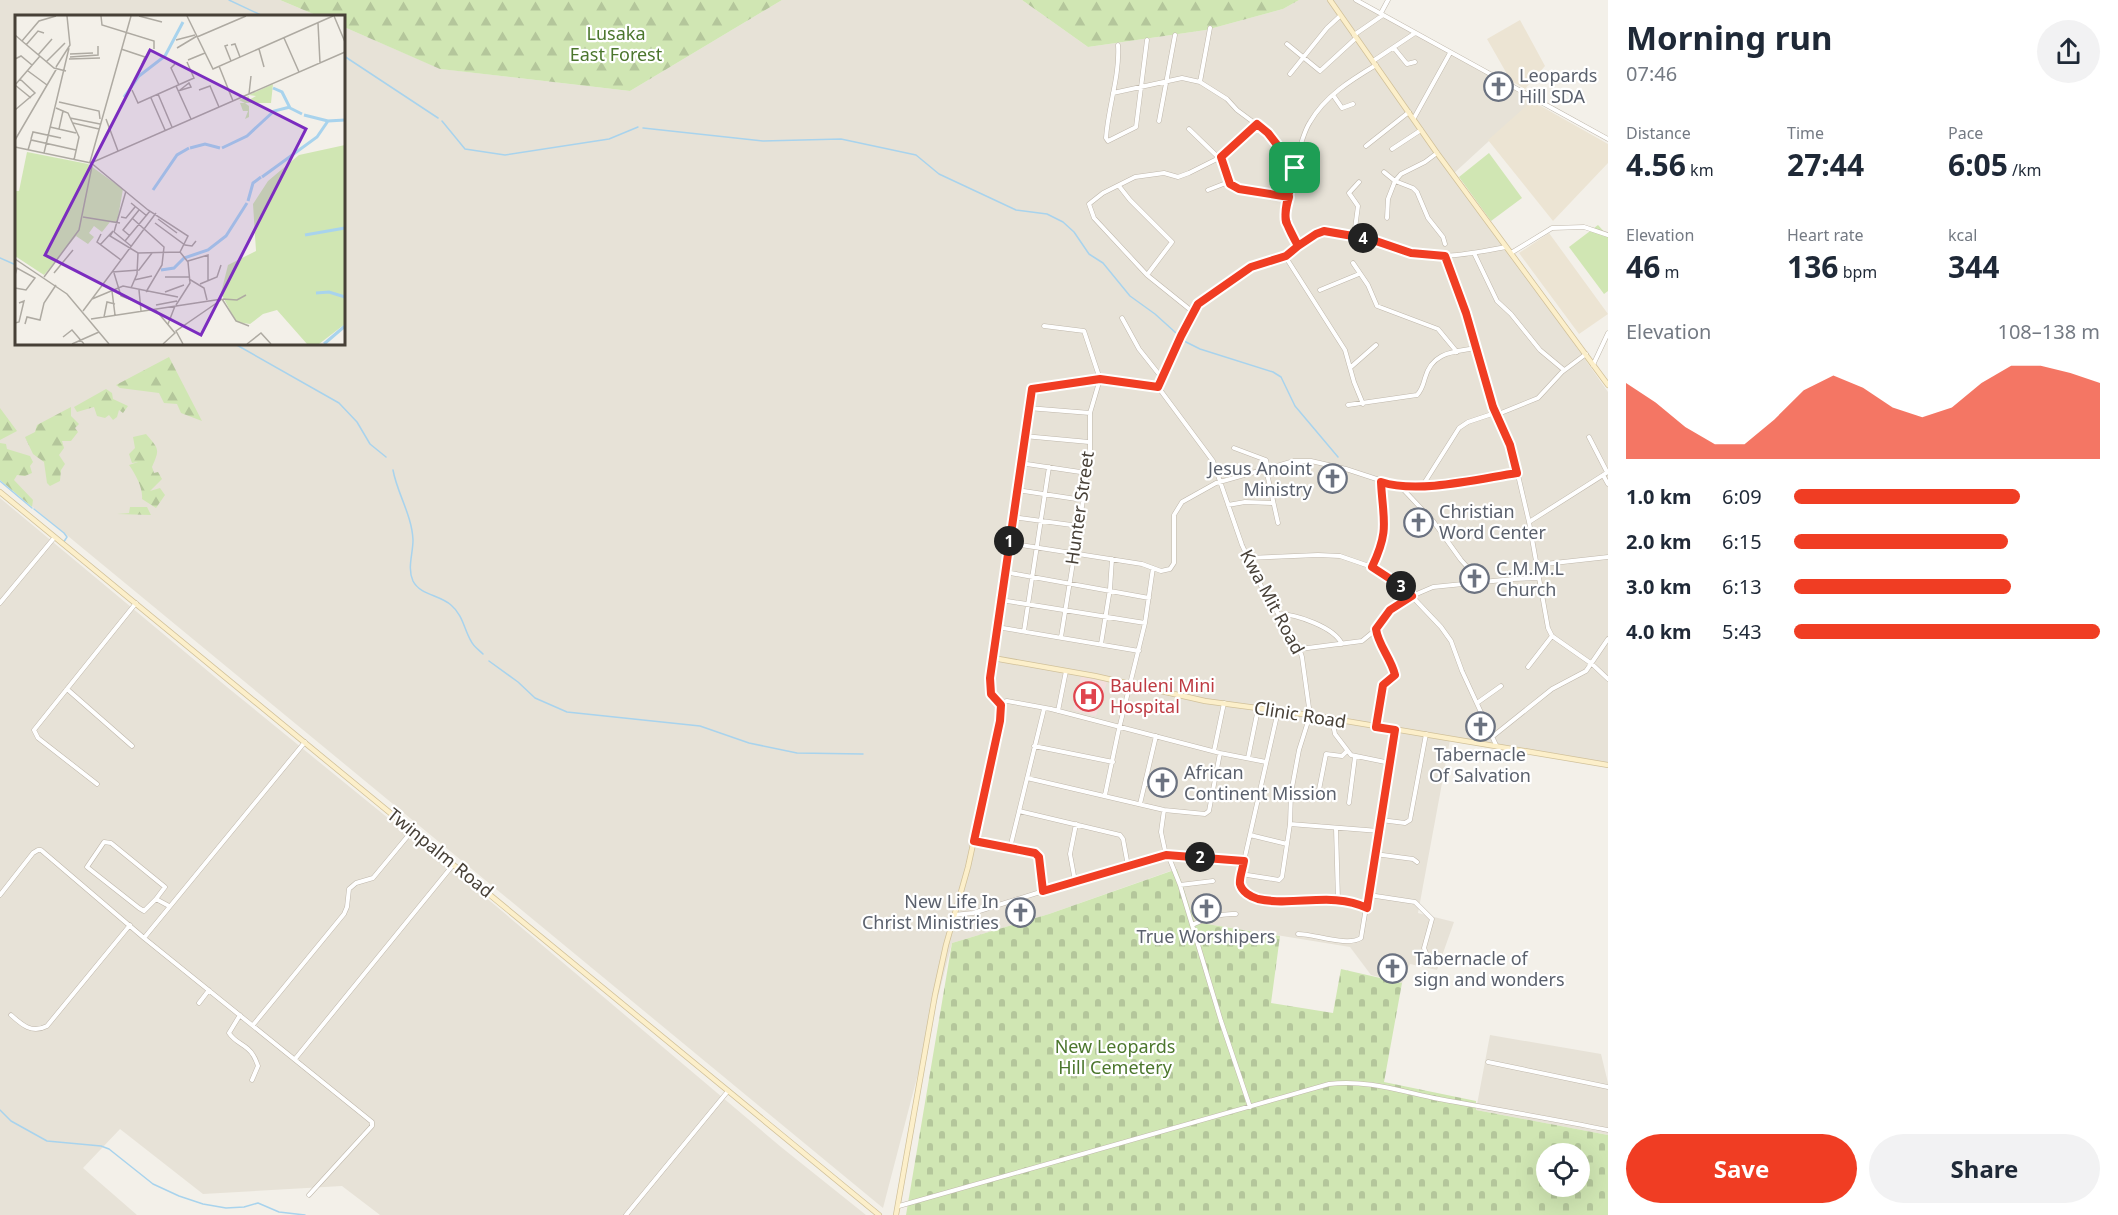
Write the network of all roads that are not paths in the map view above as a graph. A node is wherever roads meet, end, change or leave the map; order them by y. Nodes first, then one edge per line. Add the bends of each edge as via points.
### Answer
1 (1330, 0) edge
2 (1356, 0) edge
3 (1388, 0) edge
4 (1382, 14) junction
5 (1340, 15) junction
6 (1210, 28) dead end
7 (1415, 33) junction
8 (1174, 35) dead end
9 (1355, 36) junction
10 (1147, 40) dead end
11 (1287, 44) dead end
12 (1118, 45) dead end
13 (1394, 48) junction
14 (1450, 53) junction
15 (1303, 57) junction
16 (1415, 62) dead end
17 (1374, 63) junction
18 (1290, 74) dead end
19 (1165, 82) junction
20 (1200, 82) junction
21 (1140, 87) junction
22 (1113, 93) junction
23 (1333, 95) junction
24 (1353, 104) dead end
25 (1409, 112) junction
26 (1414, 118) junction
27 (1159, 121) dead end
28 (1257, 124) junction
29 (1189, 129) dead end
30 (1421, 130) junction
31 (1608, 138) edge
32 (1366, 146) dead end
33 (1392, 149) dead end
34 (1437, 153) junction
35 (1220, 157) junction
36 (1295, 168) junction
37 (1384, 172) dead end
38 (1395, 181) junction
39 (1359, 182) dead end
40 (1230, 184) junction
41 (1119, 186) junction
42 (1209, 190) dead end
43 (1289, 197) junction
44 (1387, 218) dead end
45 (1608, 235) edge
46 (1354, 236) junction
47 (1445, 244) dead end
48 (1298, 246) junction
49 (1506, 247) junction
50 (1474, 253) junction
51 (1511, 253) junction
52 (1286, 256) junction
53 (1445, 256) junction
54 (1353, 263) dead end
55 (1359, 274) junction
56 (1147, 275) junction
57 (1320, 290) dead end
58 (1193, 312) junction
59 (1122, 318) dead end
60 (1044, 326) dead end
61 (1608, 333) edge
62 (1376, 345) dead end
63 (1476, 348) junction
64 (1457, 352) junction
65 (1586, 354) junction
66 (1593, 366) junction
67 (1350, 368) junction
68 (1564, 370) junction
69 (1162, 378) junction
70 (1100, 379) junction
71 (1608, 385) edge
72 (1158, 387) junction
73 (1363, 404) junction
74 (1348, 405) dead end
75 (1028, 408) junction
76 (1090, 413) junction
77 (1496, 414) junction
78 (1024, 436) junction
79 (1589, 437) dead end
80 (1089, 442) junction
81 (1234, 448) dead end
82 (1020, 463) junction
83 (1049, 467) junction
84 (1267, 469) junction
85 (1087, 473) junction
86 (1517, 473) junction
87 (1606, 473) edge
88 (1220, 481) junction
89 (1381, 482) junction
90 (1608, 483) edge
91 (1422, 486) junction
92 (1401, 487) junction
93 (1017, 490) junction
94 (0, 492) edge
95 (1044, 495) junction
96 (1083, 500) junction
97 (1272, 503) junction
98 (1228, 505) junction
99 (1013, 518) junction
100 (1040, 522) junction
101 (1529, 522) junction
102 (1278, 523) dead end
103 (1079, 526) junction
104 (54, 538) junction
105 (1008, 543) junction
106 (1036, 547) junction
107 (1074, 553) junction
108 (1608, 557) edge
109 (1248, 558) junction
110 (1112, 559) junction
111 (1536, 565) junction
112 (1372, 567) junction
113 (1153, 568) junction
114 (1005, 572) junction
115 (1034, 577) junction
116 (1539, 578) junction
117 (1481, 582) junction
118 (1070, 584) junction
119 (1110, 589) junction
120 (1412, 596) junction
121 (1149, 598) junction
122 (1001, 600) junction
123 (0, 603) edge
124 (136, 603) junction
125 (1029, 604) junction
126 (1065, 611) junction
127 (1278, 614) junction
128 (1106, 616) junction
129 (1145, 623) junction
130 (997, 627) junction
131 (1376, 629) junction
132 (1024, 631) junction
133 (1552, 636) junction
134 (1061, 637) junction
135 (1608, 639) edge
136 (1101, 644) junction
137 (1342, 644) junction
138 (1300, 649) junction
139 (1138, 651) junction
140 (993, 658) junction
141 (1592, 663) junction
142 (1528, 668) dead end
143 (1066, 671) junction
144 (1608, 680) edge
145 (1131, 684) junction
146 (1501, 686) dead end
147 (67, 689) junction
148 (1000, 703) junction
149 (1224, 703) junction
150 (1477, 703) junction
151 (1044, 709) junction
152 (1258, 709) junction
153 (1058, 711) junction
154 (1278, 711) junction
155 (1310, 715) junction
156 (1332, 720) junction
157 (1119, 727) junction
158 (1376, 727) junction
159 (1395, 730) junction
160 (1426, 734) junction
161 (1156, 736) junction
162 (1492, 737) junction
163 (305, 742) junction
164 (132, 746) dead end
165 (1034, 746) junction
166 (1496, 746) junction
167 (1214, 751) junction
168 (1347, 751) junction
169 (1220, 753) junction
170 (1355, 757) junction
171 (1248, 758) junction
172 (1113, 762) junction
173 (1266, 762) junction
174 (1390, 763) junction
175 (1608, 765) edge
176 (1027, 778) junction
177 (97, 784) dead end
178 (1146, 784) junction
179 (1169, 791) dead end
180 (1105, 795) junction
181 (1318, 795) dead end
182 (1349, 803) dead end
183 (1140, 804) junction
184 (1164, 810) junction
185 (1019, 811) junction
186 (1381, 820) junction
187 (1076, 824) junction
188 (1290, 824) junction
189 (1336, 828) junction
190 (412, 831) junction
191 (1379, 831) junction
192 (1250, 835) junction
193 (974, 841) junction
194 (1287, 844) junction
195 (1010, 848) junction
196 (1375, 854) junction
197 (1167, 855) junction
198 (1244, 861) junction
199 (1417, 862) dead end
200 (453, 865) junction
201 (1128, 866) junction
202 (1241, 874) junction
203 (1075, 881) junction
204 (1213, 881) dead end
205 (1180, 885) junction
206 (1043, 891) junction
207 (0, 894) edge
208 (1369, 895) junction
209 (156, 899) junction
210 (1338, 900) junction
211 (170, 906) junction
212 (1367, 908) junction
213 (1236, 914) dead end
214 (954, 915) junction
215 (130, 925) junction
216 (1192, 925) junction
217 (1298, 934) dead end
218 (144, 938) junction
219 (1425, 953) dead end
220 (209, 990) junction
221 (199, 1003) dead end
222 (11, 1015) dead end
223 (240, 1015) junction
224 (254, 1025) junction
225 (295, 1059) junction
226 (1488, 1062) dead end
227 (252, 1080) dead end
228 (1608, 1087) edge
229 (728, 1091) junction
230 (1251, 1107) junction
231 (1608, 1130) edge
232 (309, 1195) dead end
233 (899, 1206) junction
234 (626, 1215) edge
235 (879, 1215) edge
236 (896, 1215) edge

1 - 5 street
2 - 4 street
3 - 4 street
4 - 7 street
4 - 9 street
5 - 9 street
5 - 15 street
6 - 20 street
7 - 13 street
7 - 14 street
8 - 19 street
9 - 15 street via 1320,71
9 - 17 street
10 - 21 street
11 - 15 street
12 - 22 street
13 - 16 street via 1407,64
13 - 17 street
14 - 26 street
14 - 31 street
15 - 18 street
17 - 23 street
17 - 25 street
19 - 20 street via 1182,78
19 - 21 street
19 - 27 street
20 - 28 street
21 - 22 street
21 - 22 street via 1136,127 1108,141
23 - 24 street via 1342,108
23 - 36 street via 1308,124
25 - 26 street
25 - 32 street
26 - 30 street
28 - 35 street
28 - 36 street
29 - 35 street
30 - 33 street
30 - 34 street
34 - 38 street
34 - 49 street
35 - 40 street
35 - 41 street via 1180,177 1164,173 1138,177
36 - 43 street
37 - 38 street
38 - 44 street via 1388,199
38 - 47 street via 1417,192
39 - 46 street via 1349,194 1358,207
40 - 42 street
40 - 43 street
41 - 56 street via 1172,242
41 - 56 street via 1091,201 1091,211
43 - 48 street via 1286,219
45 - 51 street via 1584,227 1551,228
46 - 48 street via 1320,231
46 - 53 street via 1411,253
48 - 52 street
49 - 50 street
49 - 51 street
50 - 53 street
50 - 68 street via 1497,301 1540,350
51 - 65 street
52 - 58 street via 1251,267 1201,301
52 - 67 street via 1342,346
53 - 63 street
54 - 55 street
55 - 57 street
55 - 64 street via 1377,306 1438,329
56 - 58 street
58 - 69 street
59 - 69 street via 1139,350
60 - 70 street via 1084,331
61 - 66 street
62 - 67 street
63 - 64 street
63 - 77 street
64 - 73 street via 1430,364 1417,395
65 - 66 street
65 - 68 street
66 - 71 street
67 - 73 street
68 - 77 street via 1538,398
69 - 72 street
70 - 72 street
70 - 75 street via 1032,389
70 - 76 street, Hunter Street
72 - 88 street, Kwa Mit Road via 1209,454
73 - 74 street
75 - 76 street
75 - 78 street
76 - 80 street, Hunter Street
77 - 86 street
77 - 91 street via 1460,428
78 - 80 street
78 - 82 street
79 - 87 street
80 - 85 street, Hunter Street
81 - 84 street via 1266,460
82 - 83 street
82 - 93 street
83 - 85 street
83 - 95 street
84 - 88 street
84 - 89 street via 1294,461 1311,461
84 - 97 street
85 - 96 street, Hunter Street
86 - 91 street
86 - 101 street
87 - 90 street
87 - 101 street
88 - 98 street, Kwa Mit Road
88 - 113 street via 1179,505 1174,515 1173,566 1165,571
89 - 92 street
89 - 112 street via 1384,533
91 - 92 street
92 - 117 street
93 - 95 street
93 - 99 street
94 - 104 street, Twinpalm Road
95 - 96 street
95 - 100 street
96 - 103 street, Hunter Street
97 - 98 street
97 - 102 street
98 - 109 street, Kwa Mit Road
99 - 100 street
99 - 105 street
100 - 103 street
100 - 106 street
101 - 111 street
103 - 107 street, Hunter Street
104 - 123 street
104 - 124 street, Twinpalm Road
105 - 106 street
105 - 114 street
106 - 107 street
106 - 115 street
107 - 110 street
107 - 118 street, Hunter Street
108 - 111 street
109 - 112 street via 1327,555
109 - 127 street, Kwa Mit Road
110 - 113 street
110 - 119 street
111 - 116 street
112 - 120 street
113 - 121 street
114 - 115 street
114 - 122 street
115 - 118 street
115 - 125 street
116 - 117 street
116 - 133 street
117 - 120 street via 1439,585
118 - 119 street
118 - 126 street, Hunter Street
119 - 121 street
119 - 128 street
120 - 131 street via 1390,610
120 - 150 street via 1446,632
121 - 129 street
122 - 125 street
122 - 130 street
124 - 147 street
124 - 163 street, Twinpalm Road
125 - 126 street
125 - 132 street
126 - 128 street
126 - 134 street, Hunter Street
127 - 137 street via 1329,629
127 - 138 street, Kwa Mit Road
128 - 129 street
128 - 136 street
129 - 139 street
130 - 132 street
130 - 140 street
131 - 137 street via 1362,641
131 - 158 street via 1395,675 1383,685
132 - 134 street
133 - 141 street
133 - 142 street
134 - 136 street
135 - 141 street
136 - 139 street
137 - 138 street
138 - 155 street, Kwa Mit Road
139 - 145 street
140 - 143 street, Clinic Road
140 - 148 street via 990,690
141 - 144 street
141 - 162 street
143 - 145 street, Clinic Road
143 - 153 street
145 - 149 street, Clinic Road
145 - 157 street
146 - 150 street
147 - 164 street
147 - 177 street via 34,729 35,734
148 - 151 street
148 - 193 street via 1000,721
149 - 152 street, Clinic Road
149 - 167 street
150 - 162 street
151 - 153 street
151 - 165 street
152 - 154 street, Clinic Road
152 - 171 street
153 - 157 street
154 - 155 street, Clinic Road
154 - 173 street
155 - 156 street, Clinic Road
155 - 188 street via 1291,793
156 - 158 street, Clinic Road
156 - 168 street via 1335,734
157 - 161 street
157 - 172 street
158 - 159 street, Clinic Road
159 - 160 street, Clinic Road
159 - 174 street
160 - 166 street, Clinic Road
160 - 186 street via 1410,820
161 - 167 street
161 - 178 street
162 - 166 street
163 - 190 street, Twinpalm Road
163 - 211 street
165 - 172 street
165 - 176 street
166 - 175 street, Clinic Road
167 - 169 street
168 - 170 street
168 - 181 street via 1342,756 1326,754
169 - 171 street
169 - 184 street via 1208,813
170 - 174 street
170 - 182 street
171 - 173 street
172 - 180 street
173 - 192 street
174 - 186 street
176 - 180 street
176 - 185 street
178 - 179 street
178 - 183 street
180 - 183 street
183 - 184 street
184 - 197 street via 1161,832
185 - 187 street
185 - 195 street
186 - 191 street
187 - 201 street via 1122,836
187 - 203 street via 1070,854
188 - 189 street
188 - 194 street
189 - 191 street
189 - 210 street
190 - 200 street, Twinpalm Road
190 - 224 street via 373,878 352,886 344,914
191 - 196 street
192 - 194 street
192 - 198 street
193 - 195 street
193 - 214 street
194 - 202 street via 1281,879
195 - 206 street via 1037,854
196 - 199 street
196 - 208 street
197 - 198 street
197 - 201 street
197 - 205 street
198 - 202 street
200 - 225 street
200 - 229 street, Twinpalm Road
201 - 203 street
202 - 210 street via 1240,885 1255,898
203 - 206 street
204 - 205 street
205 - 216 street
206 - 214 street via 973,914
207 - 215 street via 38,849
208 - 212 street
208 - 219 street via 1415,902 1432,919
209 - 209 street via 165,887 111,843 104,842 87,867 144,911
209 - 211 street
210 - 212 street
211 - 218 street
212 - 217 street via 1358,940
213 - 216 street via 1212,916
214 - 233 street via 930,1020
215 - 218 street
215 - 222 street via 46,1026 29,1029
216 - 230 street
218 - 220 street
220 - 221 street
220 - 223 street
223 - 224 street
223 - 227 street via 229,1033 253,1054 258,1066
224 - 225 street
225 - 232 street via 372,1122
226 - 228 street
229 - 234 street
229 - 235 street, Twinpalm Road
230 - 231 street via 1329,1084 1360,1083
230 - 233 street
233 - 236 street

